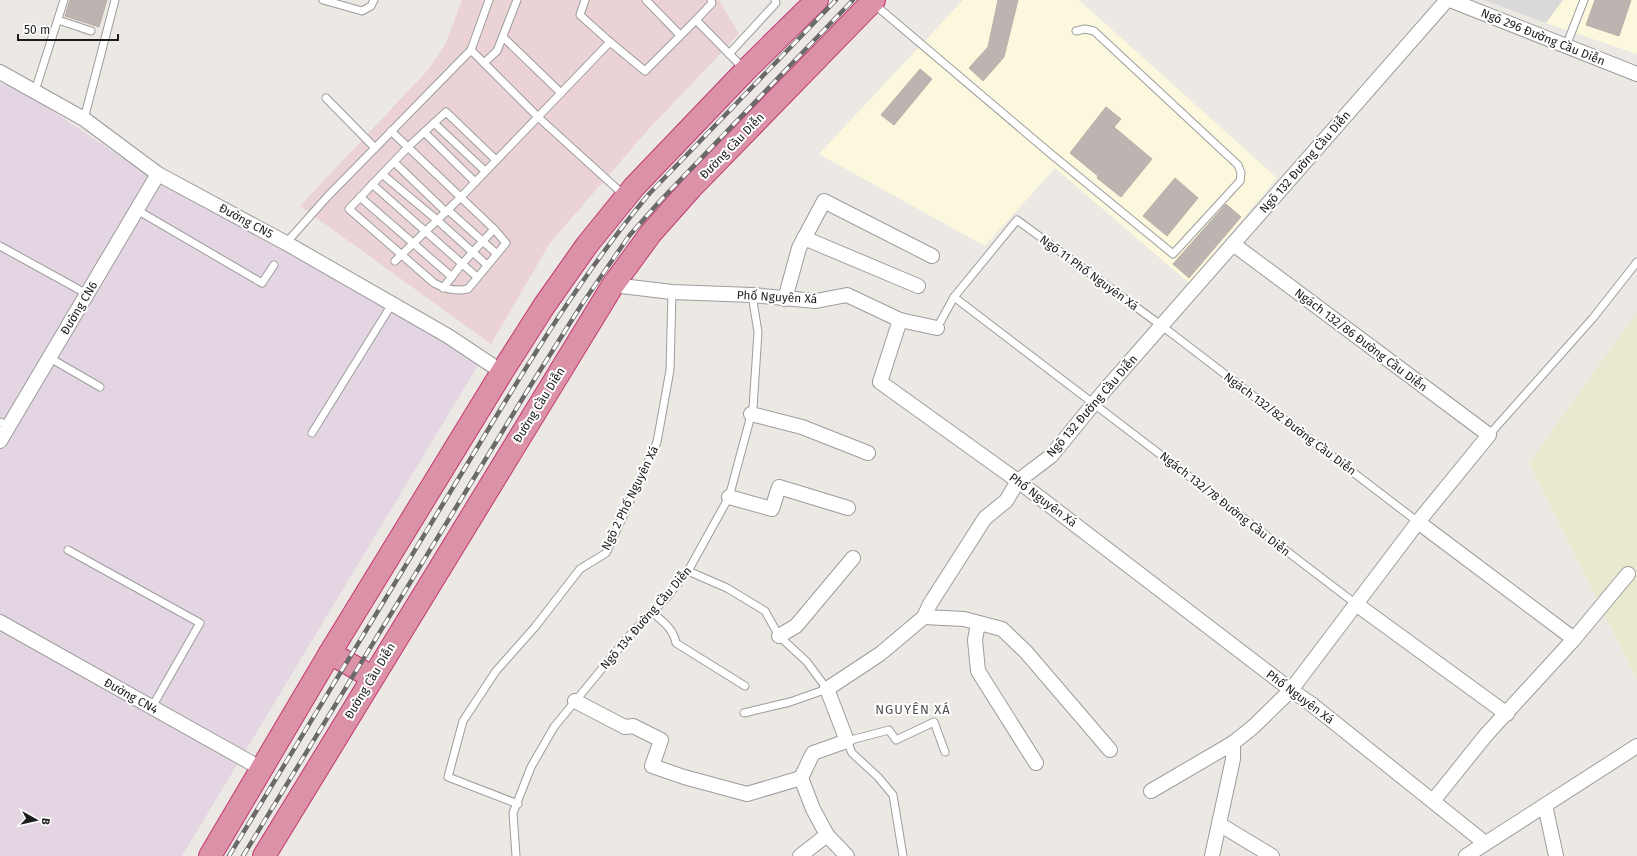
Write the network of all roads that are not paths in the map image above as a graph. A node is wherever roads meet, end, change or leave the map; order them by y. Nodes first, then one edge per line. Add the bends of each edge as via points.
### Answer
1 (64, 0) edge
2 (115, 0) edge
3 (323, 0) edge
4 (374, 0) edge
5 (489, 0) edge
6 (517, 0) edge
7 (585, 0) edge
8 (646, 0) edge
9 (711, 0) edge
10 (775, 0) edge
11 (816, 0) edge
12 (1449, 0) edge
13 (1584, 0) edge
14 (873, 1) edge
15 (1466, 3) edge
16 (58, 20) junction
17 (696, 20) junction
18 (1076, 30) dead end
19 (91, 31) dead end
20 (680, 35) junction
21 (503, 37) junction
22 (610, 42) junction
23 (1566, 46) junction
24 (471, 50) junction
25 (729, 54) junction
26 (484, 63) junction
27 (1, 68) edge
28 (746, 70) junction
29 (1637, 74) edge
30 (35, 91) junction
31 (561, 93) junction
32 (326, 98) dead end
33 (538, 117) junction
34 (84, 119) junction
35 (434, 123) junction
36 (392, 131) junction
37 (424, 132) junction
38 (408, 147) junction
39 (375, 148) junction
40 (496, 160) junction
41 (394, 162) junction
42 (486, 171) junction
43 (158, 174) junction
44 (382, 174) junction
45 (475, 182) junction
46 (372, 184) junction
47 (360, 197) junction
48 (461, 197) junction
49 (626, 198) junction
50 (137, 210) junction
51 (447, 211) junction
52 (437, 220) junction
53 (494, 229) junction
54 (425, 232) junction
55 (804, 238) junction
56 (482, 242) junction
57 (286, 243) junction
58 (414, 243) junction
59 (1233, 244) junction
60 (0, 246) edge
61 (473, 252) junction
62 (402, 254) junction
63 (497, 254) junction
64 (932, 256) dead end
65 (395, 261) dead end
66 (1637, 262) edge
67 (274, 265) dead end
68 (461, 265) junction
69 (488, 265) junction
70 (452, 277) junction
71 (477, 277) junction
72 (613, 285) junction
73 (918, 286) dead end
74 (442, 288) junction
75 (672, 292) junction
76 (87, 294) junction
77 (752, 295) junction
78 (954, 297) junction
79 (785, 298) junction
80 (392, 304) junction
81 (900, 320) junction
82 (1162, 326) junction
83 (937, 328) joint
84 (50, 358) junction
85 (502, 372) junction
86 (100, 387) dead end
87 (1095, 403) junction
88 (751, 414) junction
89 (5, 424) edge
90 (312, 433) dead end
91 (1489, 435) junction
92 (0, 441) edge
93 (868, 453) dead end
94 (1018, 481) junction
95 (729, 497) junction
96 (848, 508) dead end
97 (1418, 522) junction
98 (68, 550) dead end
99 (853, 558) dead end
100 (688, 571) junction
101 (1628, 574) dead end
102 (1356, 604) junction
103 (652, 612) junction
104 (924, 617) junction
105 (0, 622) edge
106 (978, 623) junction
107 (779, 636) junction
108 (1574, 639) junction
109 (330, 653) junction
110 (372, 677) junction
111 (745, 686) dead end
112 (827, 689) junction
113 (1291, 690) junction
114 (575, 701) junction
115 (152, 708) junction
116 (744, 713) dead end
117 (1507, 714) junction
118 (847, 741) junction
119 (1233, 743) junction
120 (1637, 746) edge
121 (1110, 750) dead end
122 (945, 752) dead end
123 (1036, 763) dead end
124 (262, 769) junction
125 (801, 778) junction
126 (1151, 791) dead end
127 (1433, 801) junction
128 (518, 804) junction
129 (1545, 805) junction
130 (1219, 824) junction
131 (827, 835) junction
132 (1485, 843) junction
133 (268, 852) edge
134 (1468, 855) edge
135 (210, 856) edge
136 (516, 856) edge
137 (800, 856) edge
138 (847, 856) edge
139 (903, 856) edge
140 (1212, 856) edge
141 (1272, 856) edge
142 (1556, 856) edge

1 - 16 lane
2 - 34 lane
3 - 4 lane via 362,10 371,6
5 - 24 lane
6 - 21 lane
7 - 22 lane via 580,15
8 - 20 lane
9 - 17 lane via 712,3
10 - 25 lane via 776,3
11 - 28 highway
12 - 15 street, Ngõ 296 Đường Cầu Diễn
12 - 59 street, Ngõ 132 Đường Cầu Diễn
13 - 23 lane
14 - 18 lane via 1050,154 1173,254 1240,181 1238,165 1094,31
14 - 72 highway, Đường Cầu Diễn via 691,188 651,233
15 - 23 street, Ngõ 296 Đường Cầu Diễn
16 - 19 lane
16 - 30 lane
17 - 20 lane
17 - 25 lane
20 - 22 lane via 645,70
21 - 26 lane via 498,51
21 - 31 lane
22 - 31 lane
23 - 29 street, Ngõ 296 Đường Cầu Diễn
24 - 26 lane
24 - 36 lane
25 - 28 lane
26 - 33 lane
27 - 30 street, Đường CN5
28 - 49 highway
30 - 34 street, Đường CN5
31 - 33 lane
32 - 39 lane
33 - 40 lane
33 - 49 lane
34 - 43 street, Đường CN5
35 - 37 lane
35 - 40 lane via 446,112
35 - 42 lane
36 - 38 lane
36 - 39 lane
37 - 38 lane
37 - 45 lane
38 - 41 lane
38 - 48 lane
39 - 57 lane via 326,197
40 - 42 lane
41 - 44 lane
41 - 51 lane
42 - 45 lane
43 - 50 street, Đường CN6
43 - 57 street, Đường CN5
44 - 46 lane
44 - 52 lane
45 - 48 lane
46 - 47 lane
46 - 54 lane
47 - 58 lane
47 - 62 lane via 349,209
48 - 51 lane
48 - 53 lane
49 - 85 highway via 587,245
50 - 67 lane via 262,283
50 - 76 street, Đường CN6
51 - 52 lane
51 - 56 lane
52 - 54 lane
52 - 61 lane
53 - 56 lane
53 - 63 lane via 506,243
54 - 58 lane
54 - 68 lane
55 - 64 street via 824,201
55 - 73 street
55 - 79 street
56 - 61 lane
56 - 63 lane
57 - 80 street, Đường CN5
58 - 62 lane
58 - 70 lane
59 - 82 street, Ngõ 132 Đường Cầu Diễn
59 - 91 street, Ngách 132/86 Đường Cầu Diễn
60 - 76 lane
61 - 68 lane
61 - 69 lane
62 - 65 lane
62 - 74 lane
63 - 69 lane
66 - 91 lane via 1592,318
68 - 70 lane
68 - 71 lane
69 - 71 lane
70 - 74 lane
71 - 74 lane via 468,289 459,291
72 - 75 street, Phố Nguyên Xá
72 - 110 highway, Đường Cầu Diễn
75 - 77 street, Phố Nguyên Xá
75 - 128 lane, Ngõ 2 Phố Nguyên Xá via 670,370 657,442 606,553 580,570 496,671 462,721 448,777
76 - 84 street, Đường CN6
77 - 79 street, Phố Nguyên Xá
77 - 88 lane, Ngõ 134 Đường Cầu Diễn via 758,332
78 - 82 lane, Ngõ 11 Phố Nguyên Xá via 1017,220
78 - 83 lane
78 - 87 lane, Ngách 132/78 Đường Cầu Diễn
79 - 81 street, Phố Nguyên Xá via 816,301 847,295
80 - 85 street, Đường CN5 via 448,336
80 - 90 lane
81 - 83 street
81 - 94 street, Phố Nguyên Xá via 880,382
82 - 87 street, Ngõ 132 Đường Cầu Diễn
82 - 97 lane, Ngách 132/82 Đường Cầu Diễn
84 - 86 lane
84 - 89 street, Đường CN6
85 - 109 highway
87 - 94 street, Ngõ 132 Đường Cầu Diễn via 1052,456
87 - 102 lane, Ngách 132/78 Đường Cầu Diễn
88 - 93 street via 802,427
88 - 95 lane, Ngõ 134 Đường Cầu Diễn
89 - 92 street, Đường CN6
91 - 97 street
94 - 104 street, Ngõ 132 Đường Cầu Diễn via 1006,501 985,518
94 - 113 street, Phố Nguyên Xá
95 - 96 street via 772,509 779,487
95 - 100 lane, Ngõ 134 Đường Cầu Diễn
97 - 102 street
97 - 108 street
98 - 115 lane via 200,623
99 - 107 street via 796,626
100 - 103 lane, Ngõ 134 Đường Cầu Diễn
100 - 107 lane via 727,588 765,611
101 - 108 street
102 - 113 street
102 - 117 street
103 - 111 lane via 670,627 676,643
103 - 114 lane, Ngõ 134 Đường Cầu Diễn
104 - 106 street via 964,619
104 - 112 street, Ngõ 132 Đường Cầu Diễn via 880,654
105 - 115 street, Đường CN4
106 - 121 street via 1002,629 1026,652
106 - 123 street via 975,640 978,671
107 - 112 lane via 808,662
108 - 117 street
109 - 110 highway
109 - 124 highway
110 - 133 highway, Đường Cầu Diễn
112 - 116 lane via 790,702
112 - 118 street
113 - 119 street
113 - 127 street, Phố Nguyên Xá
114 - 125 street via 624,727 633,726 661,740 652,766 658,769 747,794
114 - 128 lane, Ngõ 134 Đường Cầu Diễn via 554,727 531,767
115 - 124 street, Đường CN4
117 - 127 street via 1486,735
118 - 122 lane via 889,730 896,740 934,722
118 - 125 street via 813,753
118 - 139 lane via 852,754 878,777 893,795
119 - 126 street
119 - 130 street via 1233,759
120 - 129 street
124 - 135 highway
125 - 131 street
127 - 132 street, Phố Nguyên Xá
128 - 136 lane, Ngõ 134 Đường Cầu Diễn via 514,813
129 - 132 street
129 - 142 street
130 - 140 street
130 - 141 street
131 - 137 street
131 - 138 street
132 - 134 street

